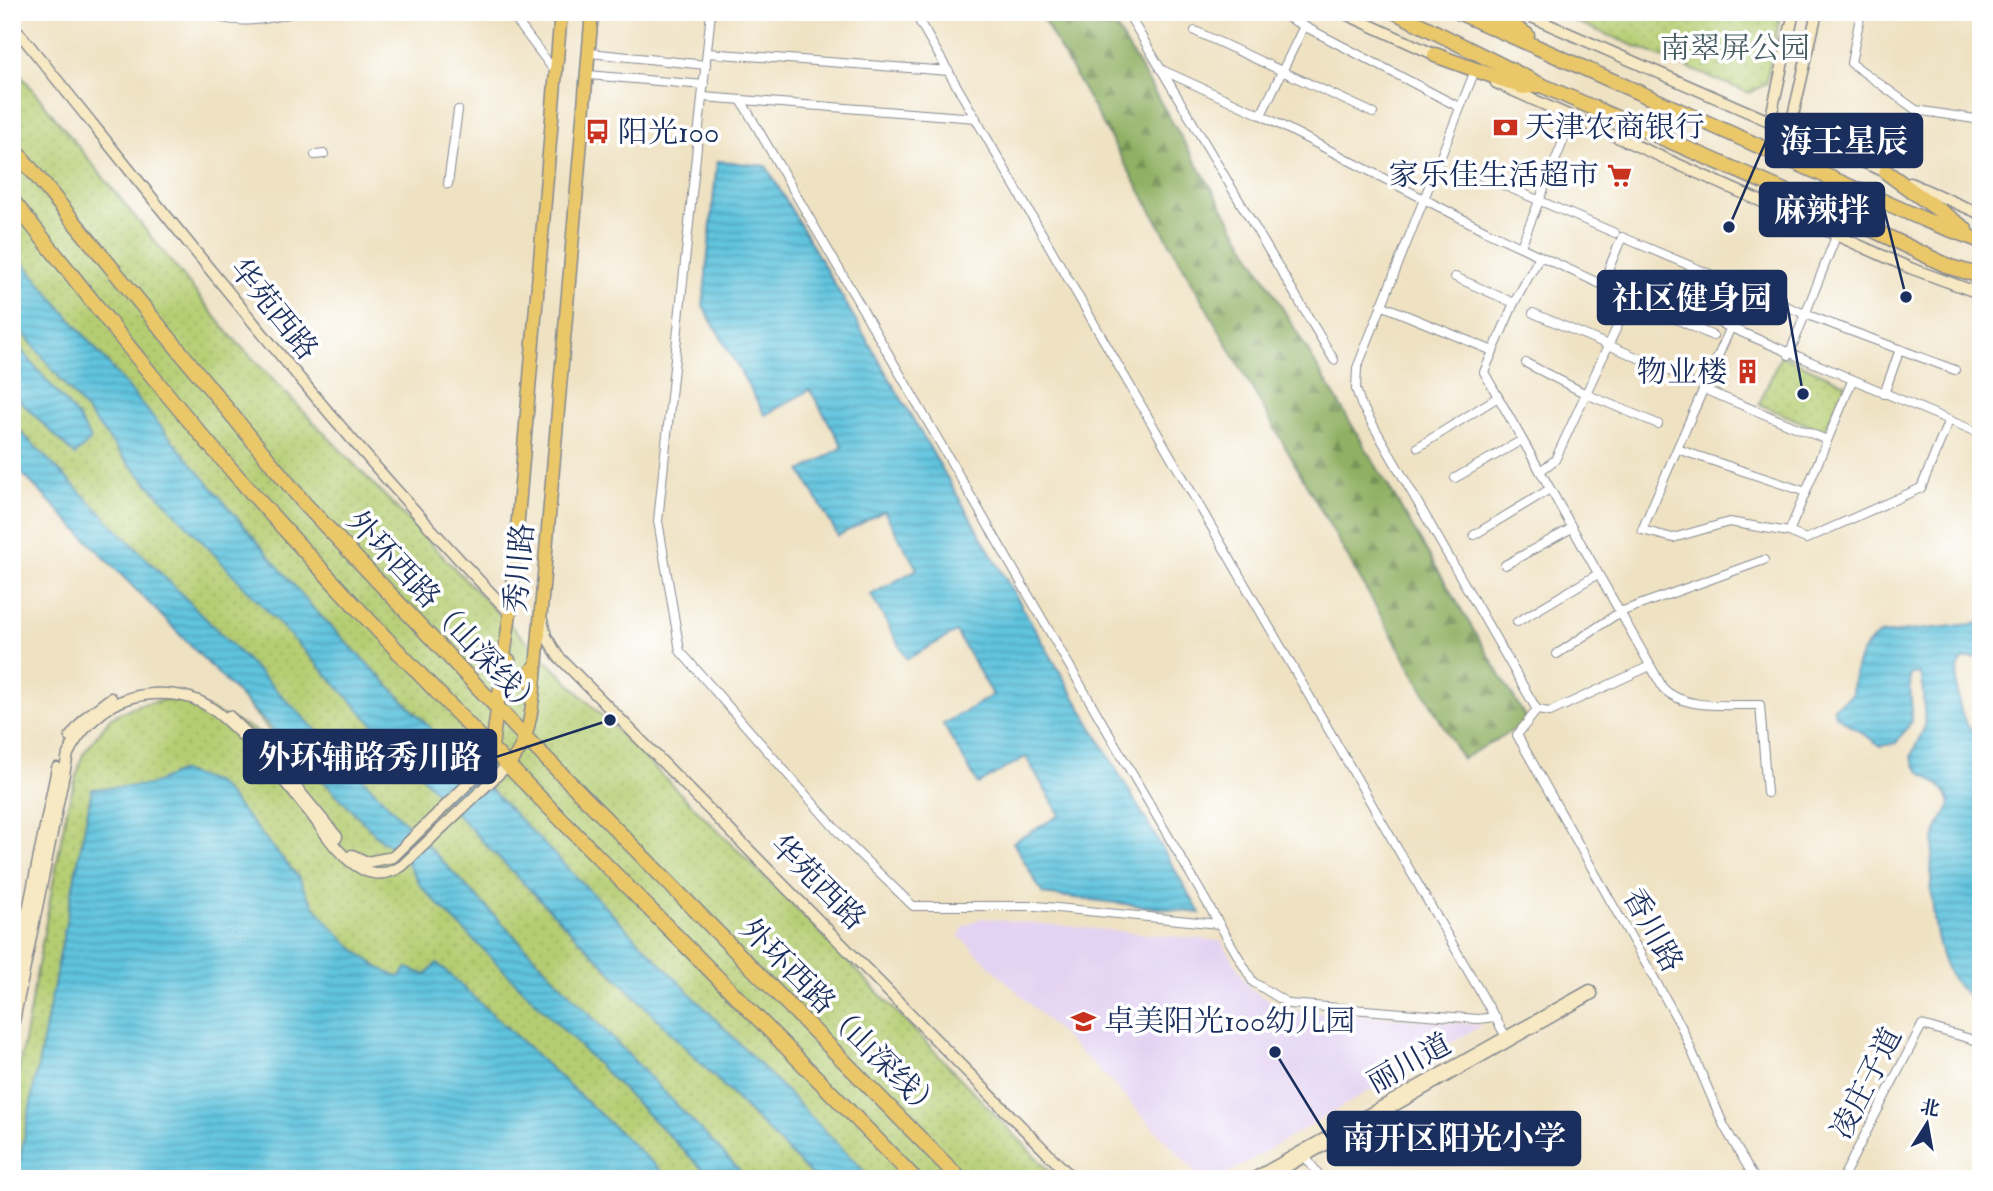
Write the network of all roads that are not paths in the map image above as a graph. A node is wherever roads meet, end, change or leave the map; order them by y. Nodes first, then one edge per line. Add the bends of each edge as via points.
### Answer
1 (207, 12) edge
2 (297, 12) edge
3 (510, 12) edge
4 (592, 12) edge
5 (711, 12) edge
6 (914, 12) edge
7 (1127, 12) edge
8 (1277, 12) edge
9 (1341, 12) edge
10 (1395, 12) edge
11 (1458, 12) edge
12 (1492, 12) edge
13 (1520, 12) edge
14 (1794, 12) edge
15 (1817, 12) edge
16 (1861, 12) edge
17 (560, 14) edge
18 (12, 24) edge
19 (1304, 26) junction
20 (1195, 30) dead end
21 (590, 53) junction
22 (708, 53) junction
23 (1435, 55) junction
24 (1560, 57) junction
25 (706, 65) junction
26 (1160, 69) junction
27 (949, 71) junction
28 (1282, 71) junction
29 (556, 73) junction
30 (1474, 73) junction
31 (588, 75) junction
32 (704, 85) junction
33 (1541, 85) junction
34 (703, 97) junction
35 (741, 100) junction
36 (1459, 107) junction
37 (458, 110) dead end
38 (1373, 113) dead end
39 (1261, 115) junction
40 (976, 118) junction
41 (1572, 118) junction
42 (1769, 121) junction
43 (1981, 121) edge
44 (1790, 129) junction
45 (12, 146) edge
46 (1886, 172) junction
47 (1475, 173) dead end
48 (448, 184) dead end
49 (1423, 198) junction
50 (12, 200) edge
51 (1539, 200) junction
52 (1981, 215) edge
53 (1615, 233) dead end
54 (1837, 234) junction
55 (1981, 241) edge
56 (1521, 246) junction
57 (1540, 256) junction
58 (1981, 276) edge
59 (1455, 277) dead end
60 (1981, 294) edge
61 (1630, 299) junction
62 (1514, 303) junction
63 (1381, 306) junction
64 (1533, 313) dead end
65 (1805, 314) junction
66 (1730, 329) junction
67 (1713, 336) dead end
68 (1608, 345) junction
69 (1900, 349) junction
70 (1493, 351) junction
71 (1789, 355) junction
72 (1334, 360) dead end
73 (1527, 363) dead end
74 (1955, 370) dead end
75 (1688, 379) dead end
76 (1852, 380) junction
77 (1703, 389) junction
78 (1586, 394) junction
79 (1884, 394) junction
80 (1498, 397) junction
81 (1949, 420) junction
82 (1658, 424) dead end
83 (1977, 432) dead end
84 (1522, 440) junction
85 (1827, 440) junction
86 (1418, 447) dead end
87 (1677, 449) junction
88 (1540, 471) junction
89 (1455, 478) dead end
90 (1550, 489) junction
91 (1806, 492) junction
92 (1572, 528) junction
93 (1790, 533) junction
94 (1474, 535) dead end
95 (1764, 560) dead end
96 (1505, 565) dead end
97 (1598, 574) junction
98 (1620, 612) junction
99 (510, 613) junction
100 (541, 614) junction
101 (1517, 622) dead end
102 (507, 642) junction
103 (1558, 654) dead end
104 (537, 657) junction
105 (1650, 666) junction
106 (498, 709) junction
107 (1537, 710) junction
108 (525, 737) junction
109 (492, 747) junction
110 (509, 764) junction
111 (1767, 793) dead end
112 (1219, 924) junction
113 (12, 988) edge
114 (1591, 992) dead end
115 (1496, 1017) junction
116 (12, 1031) edge
117 (1508, 1039) junction
118 (1981, 1042) edge
119 (1303, 1154) junction
120 (915, 1179) edge
121 (960, 1179) edge
122 (1068, 1179) edge
123 (1073, 1179) edge
124 (1252, 1179) edge
125 (1265, 1179) edge
126 (1322, 1179) edge
127 (1755, 1179) edge
128 (1842, 1179) edge

1 - 2 street via 218,18 265,20
3 - 29 street
4 - 21 main road, 秀川路
5 - 22 street
6 - 27 street
7 - 26 street
8 - 19 street
9 - 23 main road
10 - 33 highway
11 - 24 highway
12 - 24 highway
13 - 42 main road
14 - 42 main road
15 - 44 main road
16 - 43 street via 1851,63 1916,110
17 - 29 main road, 秀川路
18 - 99 main road, 华苑西路 via 310,393 399,497
19 - 28 street
19 - 36 street
20 - 28 street
21 - 25 street
21 - 31 main road, 秀川路
22 - 25 street
22 - 27 street
23 - 30 main road
23 - 33 highway via 1523,87
24 - 55 highway
25 - 32 street
26 - 39 street
26 - 72 street
27 - 40 street
28 - 38 street
28 - 39 street
29 - 99 main road, 秀川路
30 - 36 street
30 - 41 main road
31 - 32 street
31 - 100 main road, 秀川路
32 - 34 street
33 - 58 highway via 1950,267
34 - 35 street
34 - 112 street via 658,521 680,651 847,842 912,906 1037,906
35 - 40 street
35 - 112 street
36 - 49 street
37 - 48 street
39 - 49 street
40 - 115 street
41 - 51 street
41 - 54 main road
42 - 44 main road
44 - 46 main road
45 - 106 highway, 外环西路（山深线） via 304,503
46 - 52 main road
46 - 55 highway
47 - 51 street
49 - 56 street
49 - 63 street
50 - 109 highway, 外环西路（山深线） via 235,474
51 - 53 street
51 - 56 street
54 - 60 main road
54 - 65 street
56 - 57 street
57 - 61 street
57 - 62 street
59 - 62 street
61 - 67 street
61 - 68 street
62 - 70 street
63 - 70 street
63 - 107 street via 1357,368 1358,396
64 - 68 street
65 - 66 street via 1622,237 1605,275
65 - 69 street
65 - 71 street
66 - 71 street
66 - 77 street
68 - 75 street
68 - 78 street
69 - 74 street
69 - 79 street
70 - 80 street via 1484,372
71 - 76 street
73 - 78 street
76 - 79 street
76 - 85 street
77 - 85 street
77 - 87 street
78 - 82 street
78 - 88 street via 1555,460
79 - 81 street
80 - 84 street
80 - 86 street
81 - 83 street
81 - 93 street via 1921,488 1806,539
84 - 88 street
84 - 89 street
85 - 91 street
87 - 91 street
87 - 93 street via 1642,530 1673,538 1729,522
88 - 90 street
90 - 92 street
90 - 94 street
91 - 93 street
92 - 96 street
92 - 97 street
95 - 98 street
97 - 98 street
97 - 101 street
98 - 103 street
98 - 105 street
99 - 102 main road, 秀川路
100 - 104 main road, 秀川路
100 - 123 main road, 华苑西路 via 546,636 558,656
102 - 104 main road via 511,674 517,682 526,681
102 - 106 main road, 秀川路
104 - 108 main road, 秀川路
104 - 122 main road, 华苑西路 via 544,654 555,659
105 - 107 street via 1550,712
105 - 111 street via 1673,699 1759,705
106 - 108 highway, 外环西路（山深线）
106 - 109 main road, 秀川路
107 - 127 street, 香川路 via 1517,735 1681,1026 1724,1126
108 - 110 main road, 秀川路
108 - 121 highway, 外环西路（山深线）
109 - 110 highway, 外环西路（山深线）
109 - 113 main road, 秀川路 via 480,772 437,815 393,857 373,863 354,857 272,758 210,699 150,686 119,694 86,717 64,748
110 - 116 main road, 秀川路 via 402,866 372,873 346,858 292,792 209,706 186,696 164,694 124,699 92,722 68,754
110 - 120 highway, 外环西路（山深线）
112 - 115 street via 1253,982 1289,1004
114 - 117 main road, 丽川道
115 - 117 street
117 - 119 main road, 丽川道
118 - 128 street, 凌庄子道 via 1922,1024
119 - 124 main road, 丽川道
119 - 125 main road, 丽川道
119 - 126 street

